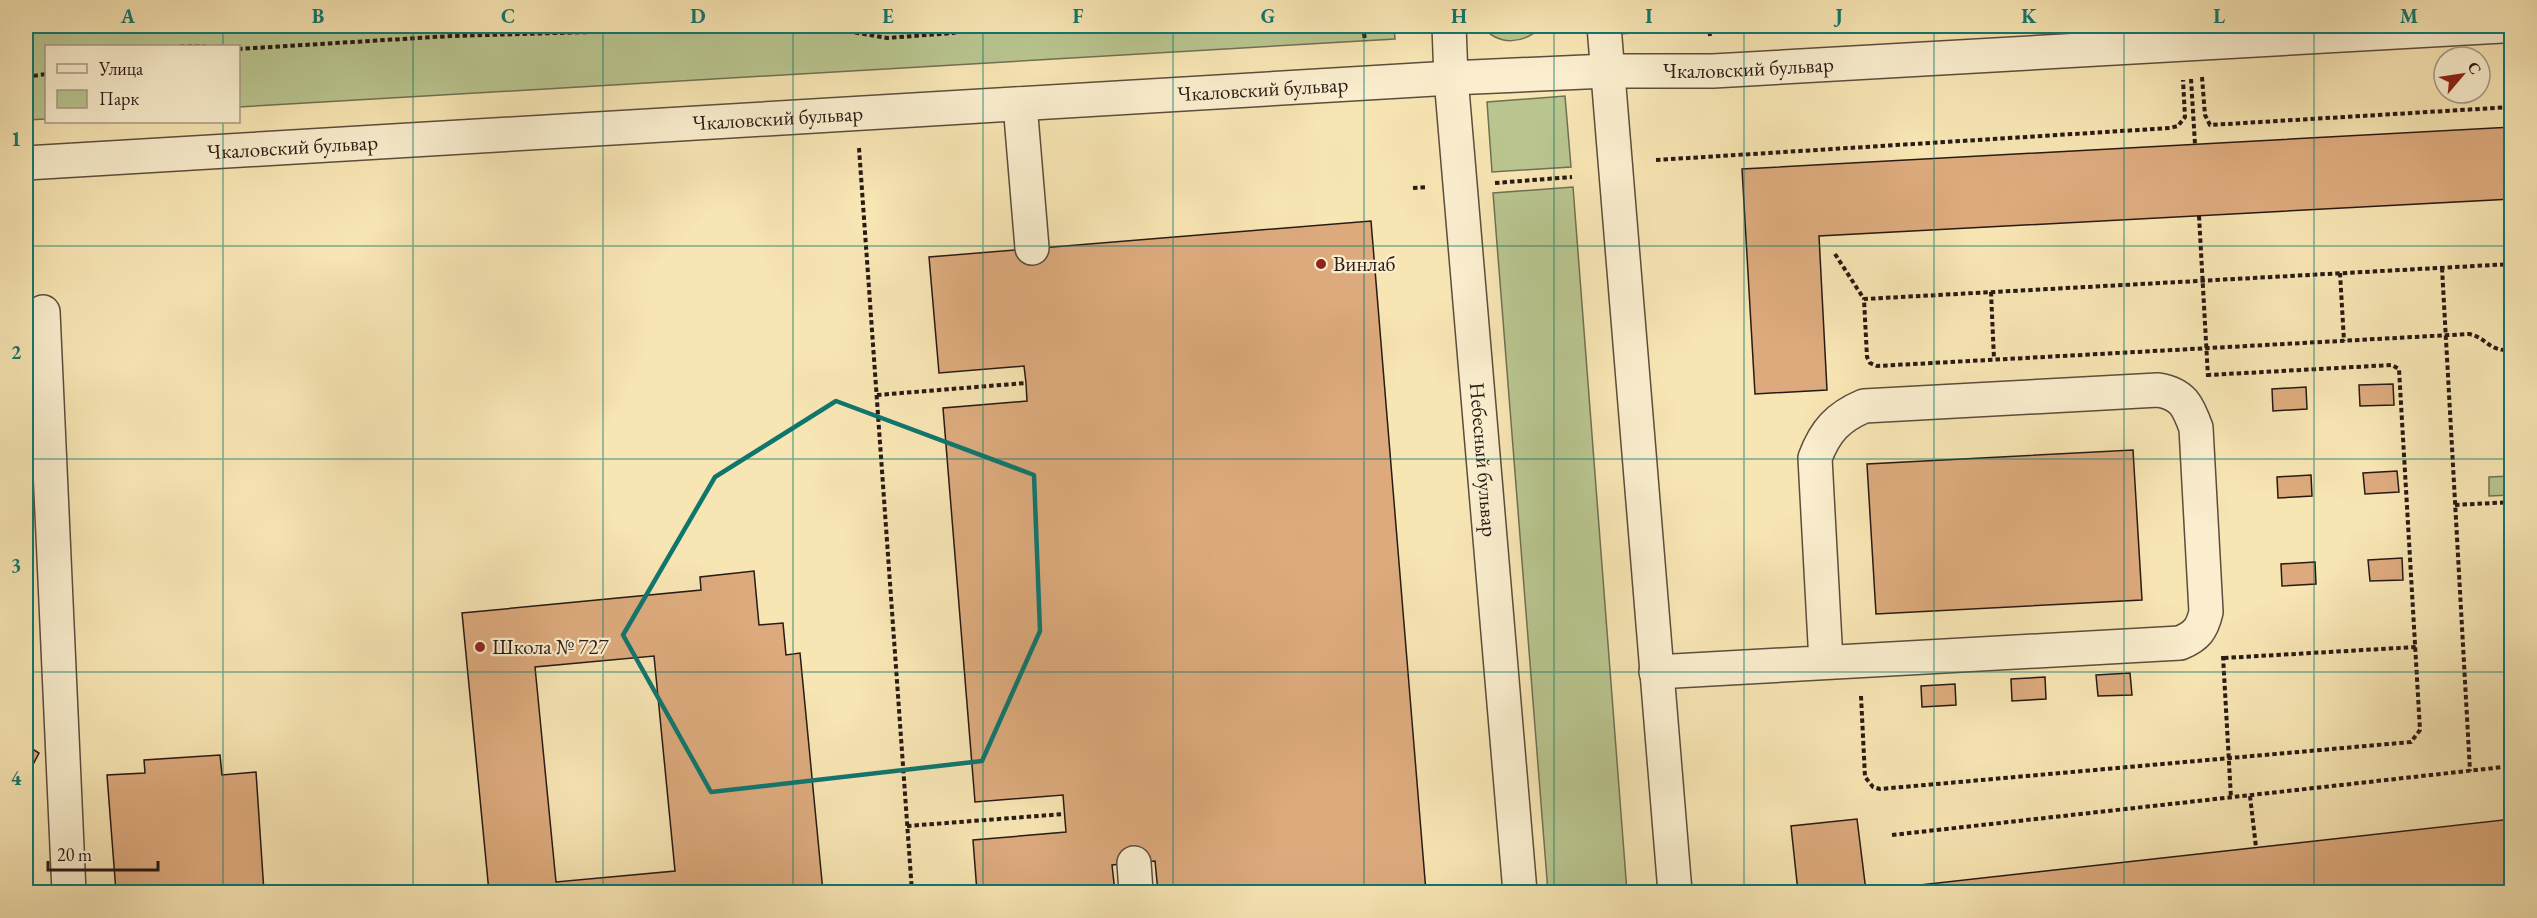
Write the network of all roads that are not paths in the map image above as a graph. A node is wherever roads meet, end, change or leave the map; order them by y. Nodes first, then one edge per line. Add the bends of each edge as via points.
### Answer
1 (1449, 26) edge
2 (1604, 26) edge
3 (2502, 26) edge
4 (1607, 71) junction
5 (1451, 78) junction
6 (1020, 104) junction
7 (26, 163) edge
8 (1032, 248) dead end
9 (43, 312) dead end
10 (1826, 662) junction
11 (1656, 672) junction
12 (69, 892) edge
13 (1520, 892) edge
14 (1675, 892) edge

1 - 5 street, Небесный бульвар
2 - 4 street
3 - 4 street, Чкаловский бульвар via 1713,71
4 - 5 street, Чкаловский бульвар
4 - 11 street
5 - 6 street, Чкаловский бульвар
5 - 13 street, Небесный бульвар
6 - 7 street, Чкаловский бульвар
6 - 8 street
9 - 12 street
10 - 10 street via 1815,458 1823,438 1848,412 1864,406 2158,390 2172,392 2187,403 2196,428 2206,612 2194,637 2180,643
10 - 11 street
11 - 14 street

